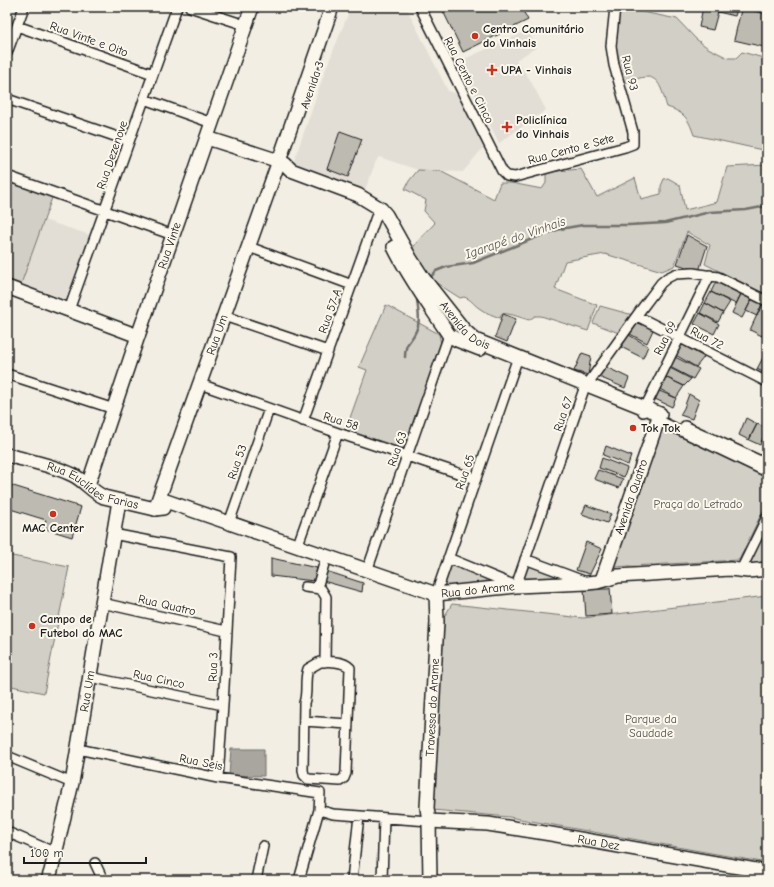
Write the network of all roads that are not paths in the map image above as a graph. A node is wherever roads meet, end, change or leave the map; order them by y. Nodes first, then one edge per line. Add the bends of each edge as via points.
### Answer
1 (24, 7) edge
2 (177, 7) edge
3 (190, 7) edge
4 (252, 7) edge
5 (332, 7) edge
6 (339, 7) edge
7 (420, 7) edge
8 (615, 7) edge
9 (245, 25) junction
10 (17, 26) junction
11 (7, 53) edge
12 (153, 74) junction
13 (7, 99) edge
14 (144, 99) junction
15 (212, 123) junction
16 (206, 138) junction
17 (129, 141) junction
18 (633, 144) joint
19 (281, 163) junction
20 (7, 176) edge
21 (515, 177) joint
22 (105, 210) junction
23 (379, 212) junction
24 (173, 234) junction
25 (249, 247) junction
26 (710, 275) junction
27 (352, 285) junction
28 (7, 287) edge
29 (428, 294) junction
30 (767, 301) edge
31 (69, 310) junction
32 (224, 316) junction
33 (637, 316) junction
34 (449, 335) junction
35 (138, 336) junction
36 (679, 337) junction
37 (328, 351) junction
38 (517, 360) junction
39 (7, 374) edge
40 (767, 382) edge
41 (200, 384) junction
42 (586, 387) junction
43 (114, 409) junction
44 (268, 409) junction
45 (644, 410) junction
46 (659, 417) junction
47 (303, 421) junction
48 (338, 433) junction
49 (7, 455) edge
50 (407, 455) junction
51 (767, 464) edge
52 (767, 472) edge
53 (476, 479) junction
54 (88, 485) junction
55 (119, 501) junction
56 (158, 504) junction
57 (178, 505) joint
58 (767, 517) edge
59 (229, 523) junction
60 (764, 532) edge
61 (113, 534) junction
62 (297, 547) junction
63 (326, 556) junction
64 (448, 558) junction
65 (525, 559) junction
66 (607, 568) junction
67 (767, 569) edge
68 (741, 570) junction
69 (367, 571) junction
70 (618, 576) junction
71 (602, 580) junction
72 (587, 583) junction
73 (516, 586) junction
74 (305, 587) dead end
75 (317, 588) junction
76 (436, 594) junction
77 (102, 603) junction
78 (226, 631) junction
79 (325, 662) junction
80 (90, 677) junction
81 (224, 705) junction
82 (304, 721) junction
83 (348, 724) junction
84 (78, 749) junction
85 (7, 756) edge
86 (218, 778) junction
87 (72, 783) junction
88 (319, 810) junction
89 (359, 816) junction
90 (384, 818) junction
91 (429, 821) junction
92 (7, 832) edge
93 (263, 846) dead end
94 (56, 853) junction
95 (95, 863) dead end
96 (767, 872) edge
97 (747, 874) edge
98 (48, 880) edge
99 (103, 880) edge
100 (256, 880) edge
101 (300, 880) edge
102 (352, 880) edge
103 (382, 880) edge
104 (430, 880) edge

1 - 10 street
2 - 12 street, Rua Dezenove
3 - 9 street
4 - 9 street, Rua Vinte
5 - 19 street, Avenida 3
6 - 19 street, Avenida 3
7 - 21 street, Rua Cento e Cinco via 502,171 507,176
8 - 18 street, Rua 93 via 611,46 633,132
9 - 15 street, Rua Vinte
10 - 11 street
10 - 12 street, Rua Vinte e Oito
12 - 14 street, Rua Dezenove
13 - 17 street
14 - 15 street
14 - 17 street, Rua Dezenove
15 - 16 street, Rua Vinte
16 - 19 street
16 - 24 street, Rua Vinte
17 - 22 street, Rua Dezenove
18 - 21 street, Rua Cento e Sete
19 - 23 street, Avenida Dois via 280,173 284,176
19 - 25 street, Rua Um
20 - 22 street
22 - 24 street
22 - 31 street, Rua Dezenove
23 - 27 street, Rua 57-A
23 - 29 street, Avenida Dois via 402,264
24 - 35 street, Rua Vinte
25 - 27 street
25 - 32 street, Rua Um
26 - 30 street
26 - 33 street, Rua 67 via 675,274 667,278
26 - 36 street, Rua 69
27 - 37 street, Rua 57-A
28 - 31 street
29 - 34 street, Avenida Dois
29 - 38 street, Avenida Dois via 472,337
31 - 35 street
32 - 37 street
32 - 41 street, Rua Um
33 - 36 street, Rua 72
33 - 42 street, Rua 67
34 - 38 street, Avenida Dois via 462,342
34 - 50 street, Rua 63
35 - 43 street, Rua Vinte
36 - 40 street, Rua 72
36 - 45 street, Rua 69
37 - 47 street, Rua 57-A
38 - 42 street, Avenida Dois
38 - 53 street, Rua 65
39 - 43 street
41 - 44 street, Rua 58
41 - 56 street, Rua Um
42 - 45 street, Avenida Dois
42 - 65 street, Rua 67
43 - 54 street, Rua Vinte
44 - 47 street, Rua 58
44 - 59 street, Rua 53
45 - 46 street, Avenida Dois
46 - 51 street, Avenida Dois
46 - 52 street, Avenida Dois
46 - 66 street, Avenida Quatro
47 - 48 street, Rua 58
48 - 50 street, Rua 58
48 - 62 street
49 - 54 street, Rua Euclídes Farias via 60,470
50 - 53 street, Rua 58
50 - 69 street, Rua 63
53 - 64 street, Rua 65
54 - 55 street, Rua Euclídes Farias via 100,495
55 - 56 street, Rua Euclídes Farias
55 - 61 street, Rua Um
56 - 57 street, Rua Euclídes Farias
57 - 59 street, Rua do Arame
58 - 60 street
59 - 62 street, Rua do Arame
60 - 68 street
61 - 77 street, Rua Um
61 - 78 street, Rua 3 via 231,557
62 - 63 street, Rua do Arame
63 - 69 street, Rua do Arame
63 - 75 street
64 - 73 street
64 - 76 street, Rua 65
65 - 72 street
65 - 73 street, Rua 67
66 - 70 street via 610,574
66 - 71 street, Avenida Quatro
67 - 68 street, Rua do Arame
68 - 70 street, Rua do Arame via 730,568
69 - 76 street, Rua do Arame
70 - 71 street, Rua do Arame
71 - 72 street, Rua do Arame
72 - 73 street, Rua do Arame
73 - 76 street, Rua do Arame
74 - 75 street
75 - 79 street via 326,597
76 - 91 street, Travessa do Arame via 437,622 427,808
77 - 78 street, Rua Quatro
77 - 80 street, Rua Um
78 - 81 street, Rua 3
79 - 82 street via 311,666 307,673
79 - 83 street via 346,664 350,668
80 - 81 street, Rua Cinco
80 - 84 street, Rua Um
81 - 86 street, Rua 3
82 - 83 street
82 - 83 street via 303,770 308,779 340,781 344,778
84 - 86 street, Rua Seis
84 - 87 street, Rua Um
85 - 87 street
86 - 88 street, Rua Seis via 320,794
87 - 94 street, Rua Um
88 - 89 street
88 - 101 street
89 - 90 street
89 - 102 street
90 - 91 street
90 - 103 street
91 - 97 street, Rua Dez via 488,824 551,834
91 - 104 street
92 - 94 street
93 - 100 street
94 - 98 street, Rua Um
95 - 99 street
96 - 97 street, Rua Dez

